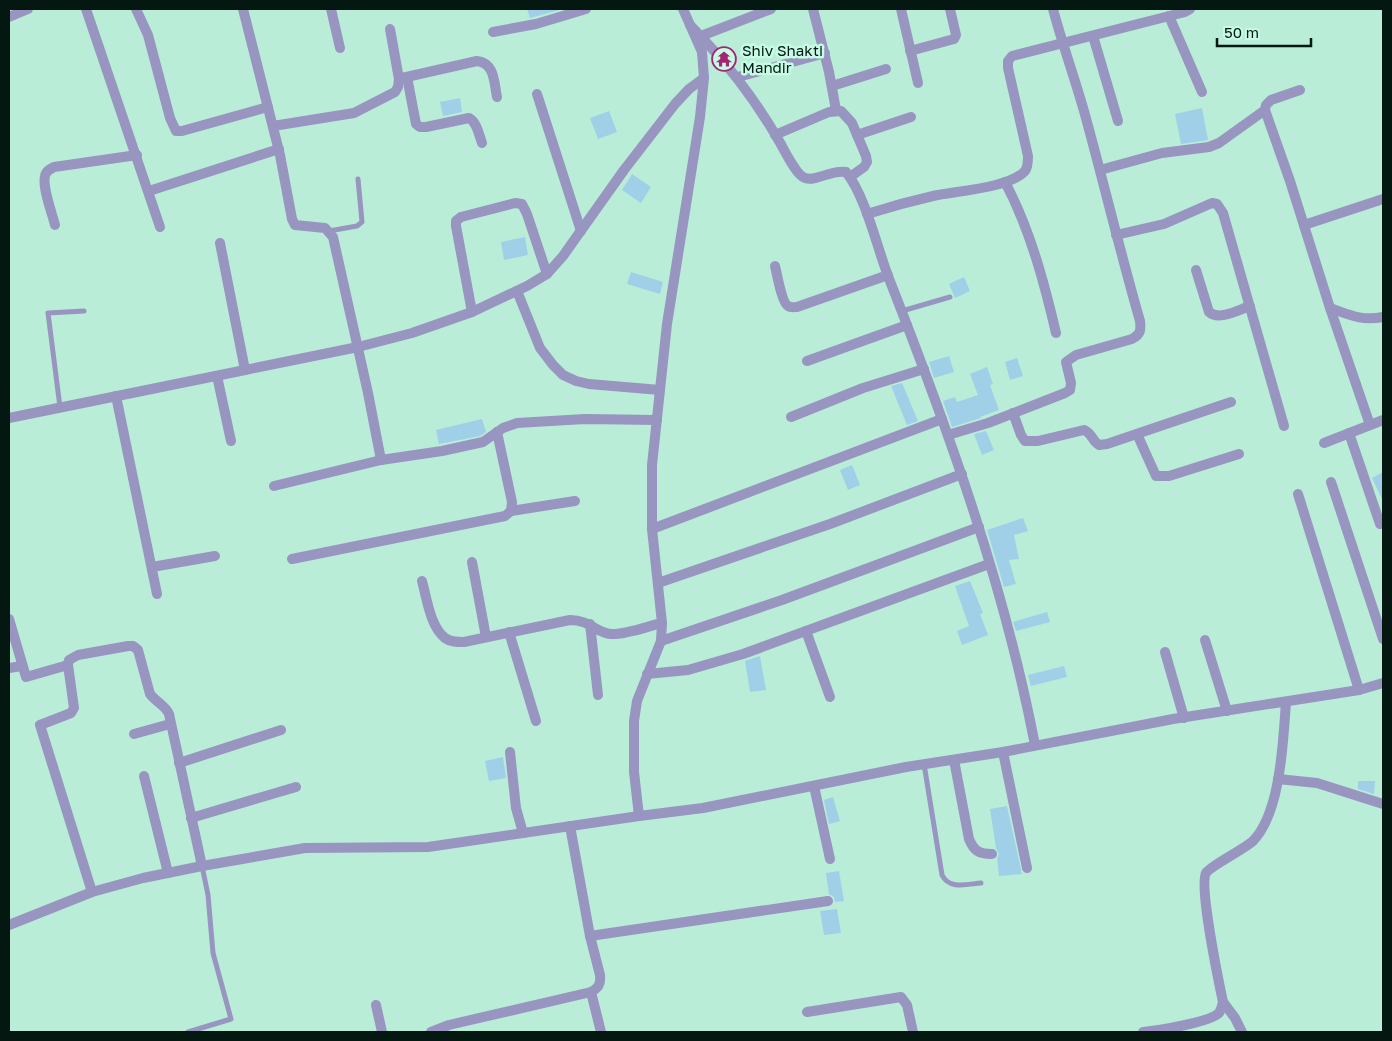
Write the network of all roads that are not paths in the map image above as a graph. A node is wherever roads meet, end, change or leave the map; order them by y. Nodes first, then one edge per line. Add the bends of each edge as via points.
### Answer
1 (28, 9) edge
2 (86, 9) edge
3 (136, 9) edge
4 (243, 9) edge
5 (331, 9) edge
6 (586, 9) edge
7 (683, 9) edge
8 (771, 9) edge
9 (813, 9) edge
10 (901, 9) edge
11 (950, 9) edge
12 (1053, 9) edge
13 (1190, 9) edge
14 (1169, 16) junction
15 (9, 17) edge
16 (690, 25) junction
17 (390, 29) dead end
18 (493, 32) dead end
19 (701, 36) junction
20 (1093, 36) junction
21 (1062, 43) junction
22 (340, 48) dead end
23 (910, 51) junction
24 (825, 53) junction
25 (886, 69) dead end
26 (403, 78) junction
27 (704, 78) junction
28 (738, 78) junction
29 (918, 83) dead end
30 (832, 86) junction
31 (1300, 90) dead end
32 (1202, 92) dead end
33 (537, 94) dead end
34 (497, 97) dead end
35 (268, 107) junction
36 (836, 110) junction
37 (1265, 110) junction
38 (911, 116) dead end
39 (1118, 121) dead end
40 (273, 126) junction
41 (775, 134) junction
42 (858, 135) junction
43 (482, 144) dead end
44 (279, 149) junction
45 (137, 155) junction
46 (1100, 170) junction
47 (850, 177) junction
48 (358, 179) dead end
49 (1005, 182) junction
50 (149, 191) junction
51 (1383, 199) edge
52 (866, 214) junction
53 (55, 225) dead end
54 (1304, 225) junction
55 (160, 228) dead end
56 (330, 231) junction
57 (581, 231) junction
58 (1116, 235) junction
59 (220, 243) dead end
60 (775, 266) dead end
61 (1196, 270) dead end
62 (547, 274) junction
63 (888, 275) junction
64 (516, 291) junction
65 (950, 297) dead end
66 (1250, 306) junction
67 (1330, 308) junction
68 (84, 311) dead end
69 (902, 311) junction
70 (472, 312) junction
71 (1383, 317) edge
72 (907, 324) junction
73 (1056, 334) dead end
74 (358, 347) junction
75 (807, 362) dead end
76 (924, 369) junction
77 (245, 370) junction
78 (217, 376) junction
79 (660, 390) junction
80 (116, 396) junction
81 (1231, 402) dead end
82 (60, 407) junction
83 (1013, 413) junction
84 (791, 417) dead end
85 (9, 418) edge
86 (942, 419) junction
87 (657, 420) junction
88 (1383, 420) edge
89 (1370, 425) junction
90 (1284, 426) dead end
91 (497, 432) junction
92 (1348, 433) junction
93 (1136, 434) junction
94 (948, 435) junction
95 (231, 440) dead end
96 (1324, 443) dead end
97 (1239, 454) dead end
98 (381, 460) junction
99 (962, 474) junction
100 (1331, 482) dead end
101 (274, 486) dead end
102 (1298, 494) dead end
103 (575, 501) dead end
104 (511, 511) junction
105 (1380, 524) dead end
106 (979, 527) junction
107 (652, 529) junction
108 (215, 556) dead end
109 (292, 559) dead end
110 (472, 562) dead end
111 (989, 564) junction
112 (152, 567) junction
113 (422, 581) dead end
114 (658, 583) junction
115 (157, 594) dead end
116 (9, 619) edge
117 (662, 623) junction
118 (590, 624) junction
119 (806, 631) junction
120 (509, 632) junction
121 (486, 637) junction
122 (1383, 639) edge
123 (1205, 640) dead end
124 (661, 641) junction
125 (1165, 652) dead end
126 (68, 665) junction
127 (22, 666) junction
128 (9, 668) edge
129 (647, 674) junction
130 (1383, 683) edge
131 (1359, 690) junction
132 (598, 695) dead end
133 (830, 697) dead end
134 (1286, 702) junction
135 (1227, 711) junction
136 (1184, 718) junction
137 (536, 721) dead end
138 (170, 724) junction
139 (282, 730) dead end
140 (134, 734) dead end
141 (1035, 745) junction
142 (510, 752) dead end
143 (1003, 752) junction
144 (954, 760) junction
145 (179, 763) junction
146 (924, 764) junction
147 (144, 776) dead end
148 (1278, 779) junction
149 (814, 786) junction
150 (296, 788) dead end
151 (1383, 804) edge
152 (639, 816) junction
153 (191, 818) junction
154 (570, 826) junction
155 (523, 833) junction
156 (992, 854) dead end
157 (830, 859) dead end
158 (202, 866) junction
159 (1027, 868) dead end
160 (168, 873) junction
161 (981, 884) dead end
162 (92, 892) junction
163 (828, 901) dead end
164 (9, 925) edge
165 (590, 936) junction
166 (591, 992) junction
167 (1223, 1002) junction
168 (376, 1005) dead end
169 (807, 1012) dead end
170 (197, 1031) edge
171 (188, 1032) edge
172 (382, 1032) edge
173 (431, 1032) edge
174 (601, 1032) edge
175 (914, 1032) edge
176 (1143, 1032) edge
177 (1242, 1032) edge

1 - 15 street
2 - 45 street
3 - 35 street via 148,35 176,130
4 - 35 street
5 - 22 street
6 - 18 street via 536,24
7 - 16 street
8 - 19 street
9 - 24 street
10 - 23 street
11 - 23 street via 956,29 954,39
12 - 21 street
13 - 14 street
14 - 20 street
14 - 32 street
16 - 19 street
16 - 27 street via 702,52
17 - 26 street
19 - 28 street
20 - 21 street
20 - 39 street
21 - 46 street
21 - 49 street via 1012,56 1008,61 1028,164 1025,171
23 - 29 street
24 - 28 street
24 - 30 street
25 - 30 street
26 - 34 street via 483,62 492,70
26 - 40 street via 395,92 354,112
26 - 43 street via 416,124 426,127 469,118 475,124
27 - 57 street via 675,104
27 - 79 street
28 - 41 street
30 - 36 street
31 - 37 street via 1270,100
33 - 57 street
35 - 40 street
36 - 41 street
36 - 42 street via 848,117
37 - 46 street via 1209,147 1162,153
37 - 54 street
38 - 42 street
40 - 44 street
41 - 47 street via 803,178 839,170
42 - 47 street via 867,162 860,172
44 - 50 street
44 - 56 street via 295,225
45 - 50 street
45 - 53 street via 48,170 45,182
46 - 58 street
47 - 52 street
48 - 56 lane via 362,222
49 - 52 street
49 - 73 street via 1027,232
50 - 55 street
51 - 54 street
52 - 63 street
54 - 67 street
56 - 74 street
57 - 62 street
58 - 66 street via 1164,224 1217,204 1223,213
58 - 83 street via 1140,321 1138,336 1072,358 1066,362 1070,390
59 - 77 street
60 - 63 street via 786,306 790,308
61 - 66 street via 1213,316
62 - 64 street
62 - 70 street via 522,204 461,217 456,226
63 - 69 street
64 - 70 street
64 - 79 street via 540,348 563,374 588,384
65 - 69 lane
66 - 90 street
67 - 71 street via 1358,318
67 - 89 street
68 - 82 lane via 48,313
69 - 72 street
70 - 74 street
72 - 75 street
72 - 76 street
74 - 77 street
74 - 98 street
76 - 84 street via 863,388
76 - 86 street
77 - 78 street
78 - 80 street
78 - 95 street
79 - 87 street
80 - 82 street
80 - 112 street
81 - 93 street
82 - 85 street
83 - 93 street via 1025,441 1084,430 1099,445
83 - 94 street
86 - 94 street
86 - 107 street
87 - 91 street via 585,419 517,423
87 - 107 street via 652,465
88 - 89 street
89 - 92 street
91 - 98 street via 483,442
91 - 104 street via 509,483
92 - 96 street
92 - 105 street
93 - 97 street via 1156,476 1169,476
94 - 99 street
98 - 101 street
99 - 106 street
99 - 114 street via 830,524
100 - 122 street
102 - 131 street
103 - 104 street
104 - 109 street via 497,518
106 - 111 street
106 - 124 street via 790,598
107 - 114 street
108 - 112 street
110 - 121 street
111 - 119 street
111 - 141 street via 1020,672
112 - 115 street
113 - 121 street via 437,629 445,639 464,642
114 - 117 street
116 - 127 street
117 - 118 street via 611,634
117 - 124 street
118 - 120 street via 570,620
118 - 132 street
119 - 129 street via 688,670
119 - 133 street
120 - 121 street
120 - 137 street
123 - 135 street
124 - 129 street
125 - 136 street
126 - 127 street via 26,677
126 - 138 street via 69,660 78,655 133,646 140,655 150,694 167,709
126 - 162 street via 74,708 71,713 40,725
127 - 128 street
129 - 152 street via 637,700 634,721 634,772
130 - 131 street
131 - 134 street
134 - 135 street
134 - 148 street
135 - 136 street
136 - 141 street
138 - 140 street
138 - 145 street
139 - 145 street
141 - 143 street
142 - 155 street via 516,808
143 - 144 street
143 - 159 street
144 - 146 street
144 - 156 street via 972,847 977,852
145 - 153 street
146 - 149 street
146 - 161 lane via 945,882
147 - 160 street
148 - 151 street via 1317,783
148 - 167 street via 1267,818 1259,833 1244,848 1206,874 1204,884
149 - 152 street via 702,808
149 - 157 street
150 - 153 street
152 - 154 street
153 - 158 street
154 - 155 street
154 - 165 street
155 - 158 street via 428,847 305,848
158 - 160 street
158 - 170 lane via 213,953 231,1019
160 - 162 street
162 - 164 street
163 - 165 street
165 - 166 street via 601,982
166 - 173 street
166 - 174 street
167 - 176 street via 1219,1012 1207,1019
167 - 177 street
168 - 172 street
169 - 175 street via 901,997 907,1005
170 - 171 lane

